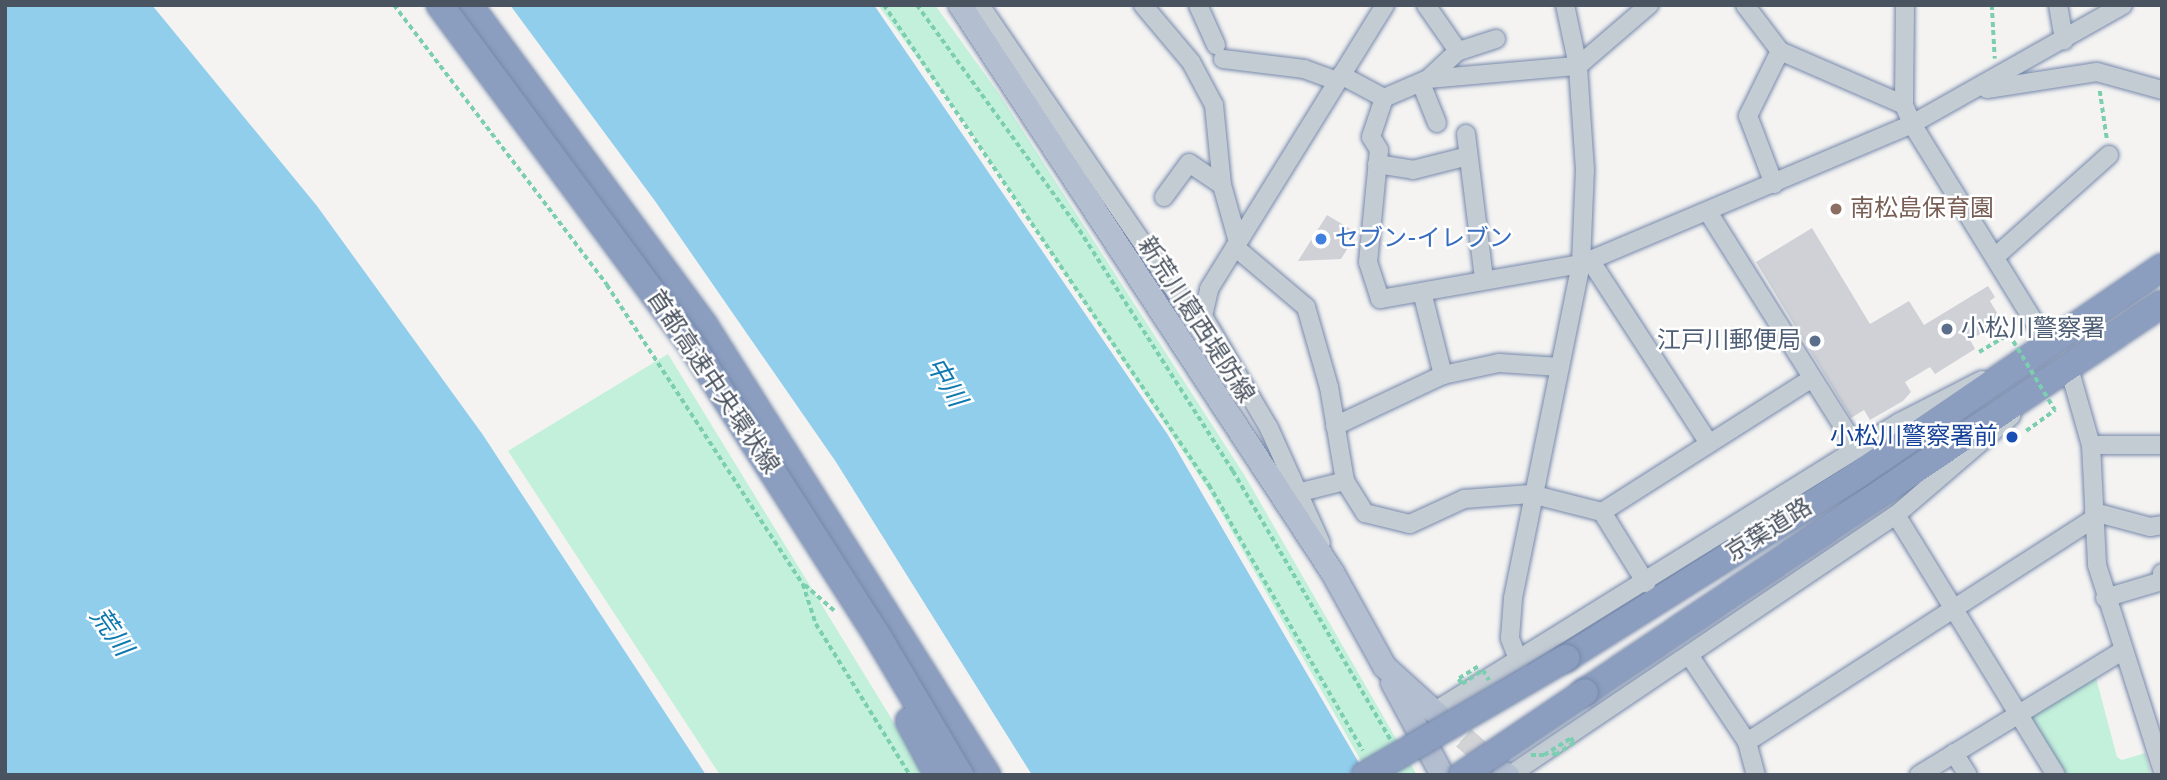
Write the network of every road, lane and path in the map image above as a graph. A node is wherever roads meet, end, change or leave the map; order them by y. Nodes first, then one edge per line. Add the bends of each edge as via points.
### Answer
1 (394, 5) edge
2 (440, 5) edge
3 (469, 5) edge
4 (884, 5) edge
5 (918, 5) edge
6 (960, 5) edge
7 (980, 5) edge
8 (1143, 5) edge
9 (1198, 5) edge
10 (1426, 5) edge
11 (1565, 5) edge
12 (1649, 5) edge
13 (1745, 5) edge
14 (1905, 5) edge
15 (1992, 5) edge
16 (2058, 5) edge
17 (2123, 5) edge
18 (1377, 8) edge
19 (1496, 39) dead end
20 (2064, 40) junction
21 (1458, 51) junction
22 (1780, 51) junction
23 (1578, 66) junction
24 (2097, 72) junction
25 (1339, 78) junction
26 (1996, 79) junction
27 (1425, 81) junction
28 (2162, 90) edge
29 (1976, 91) junction
30 (1384, 98) junction
31 (1904, 105) junction
32 (1437, 123) dead end
33 (1912, 124) junction
34 (1466, 134) dead end
35 (2109, 155) joint
36 (1468, 156) junction
37 (1377, 164) junction
38 (1774, 184) junction
39 (1222, 185) junction
40 (1164, 197) dead end
41 (1707, 212) junction
42 (1236, 244) junction
43 (1995, 257) junction
44 (1586, 262) junction
45 (2162, 267) edge
46 (1484, 279) junction
47 (1422, 292) junction
48 (2162, 304) edge
49 (1203, 316) junction
50 (2047, 343) junction
51 (1979, 352) dead end
52 (1560, 367) junction
53 (2069, 368) junction
54 (2011, 369) junction
55 (1443, 375) junction
56 (1811, 379) junction
57 (2027, 398) junction
58 (1335, 426) junction
59 (2025, 430) dead end
60 (1709, 443) junction
61 (2091, 445) junction
62 (2162, 445) edge
63 (1857, 449) junction
64 (1345, 481) junction
65 (1301, 492) junction
66 (1531, 494) junction
67 (1602, 512) junction
68 (1896, 515) junction
69 (2094, 515) junction
70 (2162, 525) edge
71 (1332, 572) junction
72 (2162, 573) edge
73 (1646, 583) junction
74 (2105, 598) junction
75 (1953, 606) junction
76 (867, 620) junction
77 (2122, 651) junction
78 (1689, 655) junction
79 (1519, 662) junction
80 (1384, 666) junction
81 (1478, 667) dead end
82 (1492, 685) dead end
83 (1437, 713) joint
84 (2018, 714) junction
85 (2156, 730) edge
86 (1747, 742) junction
87 (1396, 751) dead end
88 (1553, 753) dead end
89 (1954, 753) junction
90 (1527, 754) dead end
91 (1365, 764) edge
92 (2162, 769) edge
93 (1507, 774) edge
94 (910, 775) edge
95 (938, 775) edge
96 (960, 775) edge
97 (987, 775) edge
98 (1442, 775) edge
99 (1462, 775) edge
100 (1756, 775) edge
101 (1919, 775) edge
102 (1968, 775) edge
103 (2056, 775) edge

1 - 94 path via 607,285 803,584 816,624
2 - 76 highway, 首都高速中央環状線, bridge via 689,341
3 - 97 highway, 首都高速中央環状線 via 704,325
4 - 91 path via 1209,485
5 - 87 path via 1075,223 1233,471
6 - 71 main road, 新荒川葛西堤防線
7 - 49 street via 1185,305
8 - 39 street via 1205,83 1214,105
9 - 25 street via 1220,52
10 - 21 street
11 - 23 street
12 - 23 street
13 - 22 street
14 - 31 street
15 - 26 path
16 - 20 street
17 - 20 street
18 - 25 street
19 - 21 street
20 - 26 street
21 - 27 street
22 - 31 street
22 - 38 street via 1748,116
23 - 27 street
23 - 44 street
24 - 28 street
24 - 29 street
24 - 35 path
25 - 30 street
25 - 42 street
26 - 29 street
27 - 30 street
27 - 32 street
29 - 33 street
30 - 37 street via 1371,137 1379,149
31 - 33 street
33 - 38 street
33 - 43 street
34 - 36 street
35 - 43 street
36 - 37 street via 1413,170
36 - 46 street
37 - 47 street via 1368,262 1380,299
38 - 41 street
39 - 40 street via 1189,163
39 - 42 street
41 - 44 street
41 - 56 street
42 - 49 street via 1209,289
42 - 58 street via 1306,307
43 - 50 street
44 - 46 street
44 - 52 street
44 - 60 street
45 - 50 highway, 京葉道路
46 - 47 street
47 - 55 street
48 - 53 highway, 京葉道路
49 - 65 street
50 - 54 highway, 京葉道路
51 - 59 path, bridge via 2009,334 2055,410
52 - 55 street via 1499,363
52 - 66 street
53 - 57 highway, 京葉道路
53 - 61 street
54 - 63 street via 1929,405
54 - 91 highway, 京葉道路, bridge via 1853,478 1566,658
55 - 58 street
56 - 60 street
56 - 63 street
57 - 68 street via 2001,427
57 - 99 highway, 京葉道路, bridge
58 - 64 street
60 - 67 street
61 - 62 street
61 - 69 street
63 - 73 street
64 - 65 street
64 - 66 street via 1364,513 1410,524 1464,499
65 - 71 street
66 - 67 street
66 - 79 street via 1510,638
67 - 73 street
68 - 75 street
68 - 78 street
69 - 70 street via 2150,527
69 - 74 street via 2097,565
69 - 75 street
71 - 80 main road, 新荒川葛西堤防線
72 - 74 street via 2162,581
73 - 79 street
74 - 77 street
75 - 84 street
75 - 86 street
76 - 95 highway, bridge via 900,704
76 - 96 highway, 首都高速中央環状線, bridge
77 - 84 street
77 - 85 street
78 - 86 street
78 - 93 street
79 - 83 street
80 - 83 main road, 新荒川葛西堤防線
80 - 98 main road, 新荒川葛西堤防線
81 - 82 path, bridge via 1459,679 1462,684 1483,670
84 - 89 street
84 - 103 street
85 - 92 street
86 - 100 street
88 - 90 path, bridge via 1555,756 1574,743 1571,738 1544,755
89 - 101 street
89 - 102 street

